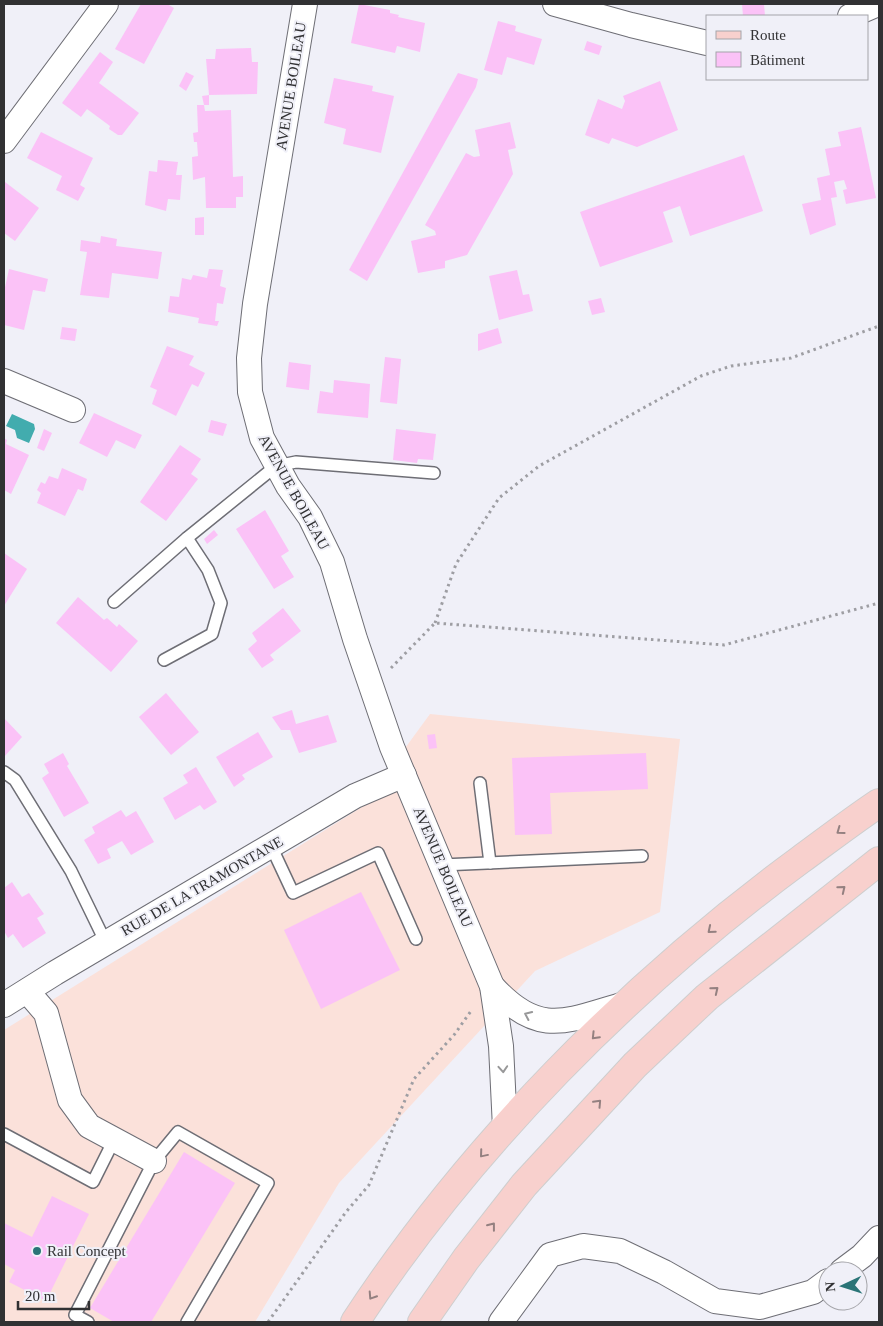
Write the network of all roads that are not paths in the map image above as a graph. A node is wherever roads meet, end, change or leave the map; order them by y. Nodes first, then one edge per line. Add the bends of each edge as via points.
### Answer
1 (106, 4) edge
2 (305, 4) edge
3 (555, 4) edge
4 (878, 4) edge
5 (852, 15) edge
6 (706, 43) edge
7 (4, 141) edge
8 (4, 381) edge
9 (73, 410) dead end
10 (276, 466) junction
11 (434, 473) dead end
12 (187, 538) junction
13 (114, 602) dead end
14 (164, 660) dead end
15 (4, 772) edge
16 (404, 775) junction
17 (480, 783) dead end
18 (879, 803) edge
19 (271, 846) junction
20 (642, 856) dead end
21 (879, 861) edge
22 (490, 863) junction
23 (442, 864) junction
24 (416, 939) dead end
25 (106, 943) junction
26 (492, 986) junction
27 (11, 997) edge
28 (625, 1004) junction
29 (505, 1128) junction
30 (4, 1134) edge
31 (114, 1140) junction
32 (154, 1161) junction
33 (879, 1238) edge
34 (466, 1259) junction
35 (855, 1261) edge
36 (818, 1288) edge
37 (88, 1322) edge
38 (187, 1322) edge
39 (354, 1322) edge
40 (422, 1322) edge
41 (432, 1322) edge
42 (501, 1322) edge

1 - 7 street
2 - 10 street, AVENUE BOILEAU via 255,304 249,358 250,392 262,438
3 - 6 street
4 - 5 street
8 - 9 street
10 - 11 lane via 296,462
10 - 12 lane
10 - 16 street, AVENUE BOILEAU via 310,517 332,562 355,639
12 - 13 lane
12 - 14 lane via 208,570 221,603 212,634
15 - 25 lane via 15,780 71,870
16 - 19 street, RUE DE LA TRAMONTANE via 354,796
16 - 23 street, AVENUE BOILEAU
17 - 22 lane
18 -> 28 main road via 752,896
19 - 24 lane via 293,893 378,853
19 - 25 street, RUE DE LA TRAMONTANE
20 - 22 lane
34 -> 21 main road via 524,1185 634,1065 707,997
22 - 23 lane
23 - 26 street, AVENUE BOILEAU
25 - 27 street, RUE DE LA TRAMONTANE
28 -> 26 street, AVENUE BOILEAU via 555,1023 519,1012
26 -> 29 street, AVENUE BOILEAU via 501,1046
27 - 31 street via 46,1013 70,1100 89,1126
28 -> 29 main road
29 -> 39 main road via 389,1270
30 - 31 lane via 93,1182
31 - 32 street
32 - 37 lane via 75,1315
32 - 38 lane via 178,1132 268,1183
33 - 35 street
34 - 40 main road
34 - 41 main road
36 - 42 street via 760,1307 715,1301 620,1251 583,1246 550,1255

